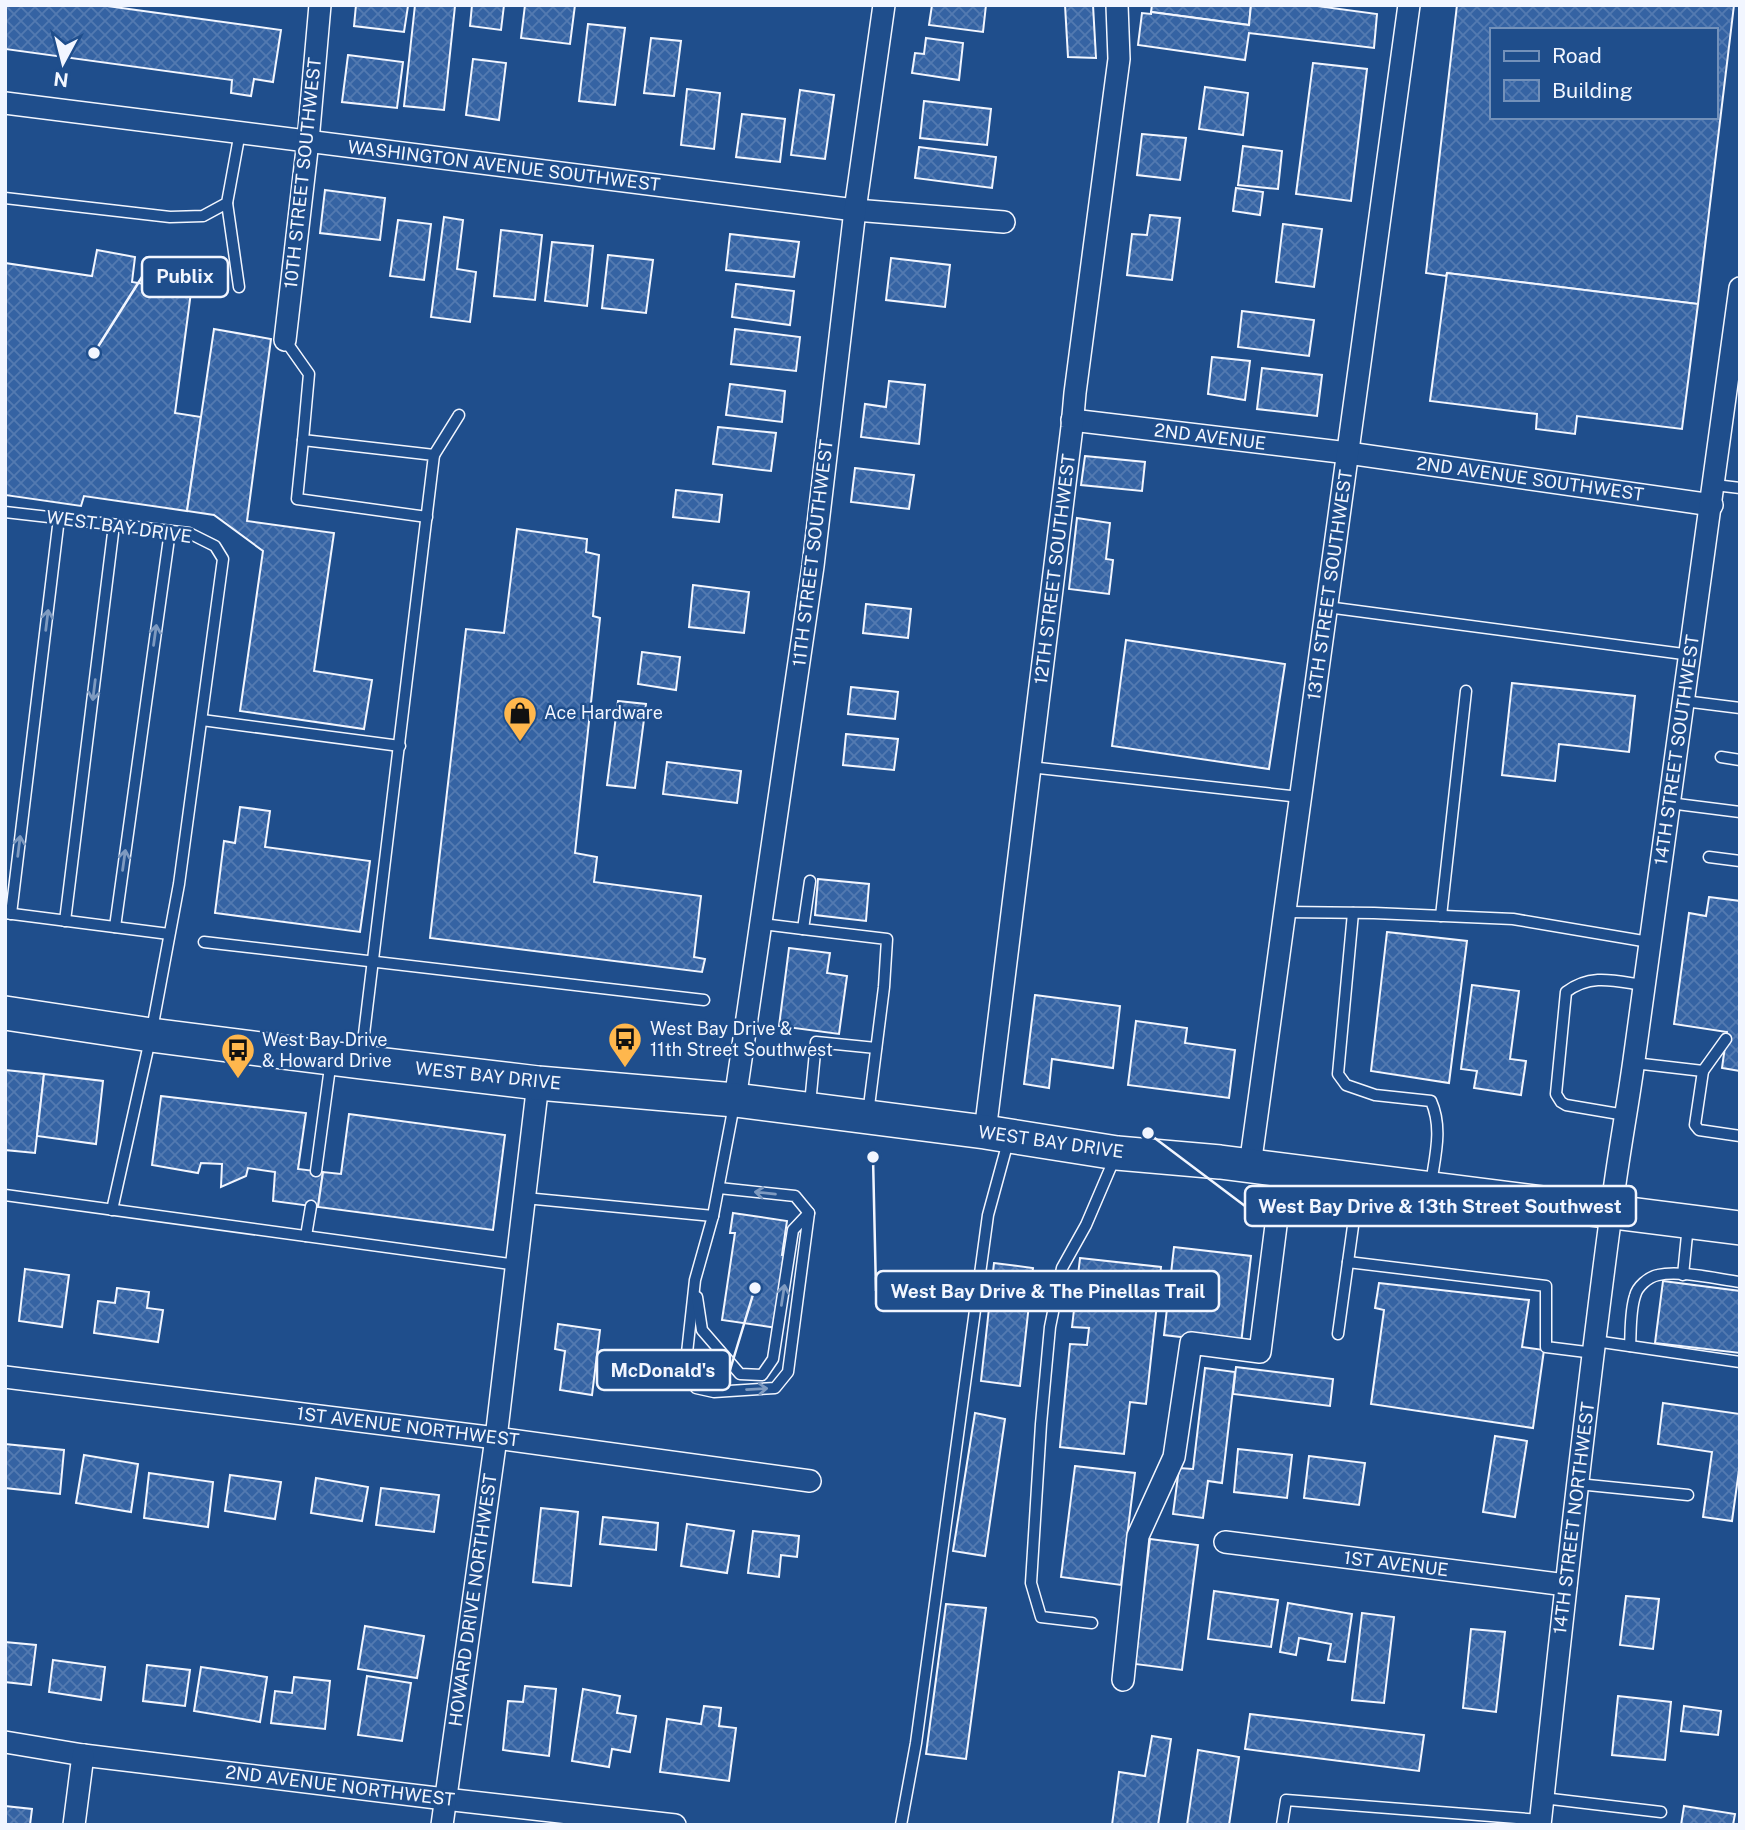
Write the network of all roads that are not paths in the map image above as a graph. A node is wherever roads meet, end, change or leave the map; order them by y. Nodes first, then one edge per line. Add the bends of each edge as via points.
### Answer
1 (320, 5) edge
2 (884, 5) edge
3 (1116, 5) edge
4 (1409, 5) edge
5 (5, 103) edge
6 (240, 132) junction
7 (308, 141) junction
8 (5, 198) edge
9 (227, 203) junction
10 (855, 210) junction
11 (1004, 222) dead end
12 (239, 287) dead end
13 (1740, 288) edge
14 (285, 340) joint
15 (459, 415) dead end
16 (1072, 420) junction
17 (303, 440) junction
18 (1348, 453) junction
19 (434, 455) junction
20 (1740, 488) edge
21 (1713, 495) junction
22 (6, 512) edge
23 (427, 517) junction
24 (60, 518) junction
25 (5, 519) edge
26 (114, 524) junction
27 (170, 531) junction
28 (1327, 607) junction
29 (1691, 655) junction
30 (1466, 691) dead end
31 (1684, 701) junction
32 (1740, 708) edge
33 (202, 720) junction
34 (400, 746) junction
35 (1721, 757) dead end
36 (1740, 760) edge
37 (1030, 767) junction
38 (1300, 797) junction
39 (1669, 803) junction
40 (1740, 812) edge
41 (1709, 857) dead end
42 (1740, 861) edge
43 (810, 881) dead end
44 (1285, 912) junction
45 (1353, 913) junction
46 (8, 914) edge
47 (1441, 916) junction
48 (65, 921) junction
49 (762, 925) junction
50 (115, 928) junction
51 (803, 929) junction
52 (169, 934) junction
53 (204, 942) dead end
54 (1649, 942) junction
55 (374, 962) junction
56 (1643, 985) junction
57 (704, 1000) dead end
58 (5, 1013) edge
59 (151, 1035) junction
60 (1726, 1039) dead end
61 (876, 1048) junction
62 (346, 1060) junction
63 (1634, 1063) junction
64 (1703, 1071) junction
65 (538, 1083) junction
66 (736, 1100) junction
67 (810, 1110) junction
68 (1625, 1115) junction
69 (868, 1117) junction
70 (998, 1134) junction
71 (1740, 1136) edge
72 (1117, 1153) junction
73 (1250, 1166) junction
74 (1283, 1170) junction
75 (316, 1171) dead end
76 (1359, 1180) junction
77 (719, 1188) junction
78 (1430, 1188) junction
79 (5, 1195) edge
80 (525, 1198) junction
81 (311, 1206) dead end
82 (112, 1210) junction
83 (1611, 1212) junction
84 (809, 1213) junction
85 (713, 1216) junction
86 (1689, 1222) junction
87 (1740, 1228) edge
88 (306, 1236) junction
89 (1348, 1262) junction
90 (517, 1265) junction
91 (1683, 1275) junction
92 (695, 1280) junction
93 (1740, 1282) edge
94 (1338, 1334) dead end
95 (1630, 1346) junction
96 (1595, 1347) junction
97 (1740, 1362) edge
98 (5, 1377) edge
99 (496, 1438) junction
100 (810, 1481) dead end
101 (1578, 1485) junction
102 (1688, 1495) dead end
103 (1225, 1542) dead end
104 (1566, 1585) junction
105 (1092, 1623) dead end
106 (1124, 1680) dead end
107 (5, 1742) edge
108 (83, 1755) junction
109 (1543, 1798) junction
110 (445, 1799) junction
111 (1661, 1812) dead end
112 (1540, 1822) edge
113 (74, 1825) edge
114 (442, 1825) edge
115 (675, 1825) edge
116 (901, 1825) edge
117 (1282, 1825) edge

1 - 7 street, 10TH STREET SOUTHWEST
2 - 10 street, 11TH STREET SOUTHWEST
3 - 16 street, 12TH STREET SOUTHWEST via 1119,59
4 - 18 street, 13TH STREET SOUTHWEST
5 - 6 street, WASHINGTON AVENUE SOUTHWEST
6 - 7 street, WASHINGTON AVENUE SOUTHWEST
6 - 9 lane
7 - 10 street, WASHINGTON AVENUE SOUTHWEST
7 - 14 street, 10TH STREET SOUTHWEST
8 - 9 lane via 170,217 203,216
9 - 12 lane
10 - 11 street, WASHINGTON AVENUE SOUTHWEST
10 - 49 street, 11TH STREET SOUTHWEST via 813,566
13 - 21 street, 14TH STREET SOUTHWEST
14 - 17 lane via 309,374
15 - 19 lane
16 - 18 street, 2ND AVENUE
16 - 37 street, 12TH STREET SOUTHWEST
17 - 19 lane
17 - 23 lane via 297,499
18 - 21 street, 2ND AVENUE SOUTHWEST
18 - 28 street, 13TH STREET SOUTHWEST
19 - 23 lane
20 - 21 lane
21 - 29 street, 14TH STREET SOUTHWEST
22 - 24 lane, WEST BAY DRIVE
22 - 25 lane
23 - 34 lane
24 - 26 lane, WEST BAY DRIVE
46 -> 24 lane
26 - 27 lane, WEST BAY DRIVE
26 -> 48 lane
27 - 33 lane, WEST BAY DRIVE via 189,533 215,546 223,559
50 -> 27 lane
28 - 29 lane
28 - 38 street, 13TH STREET SOUTHWEST
29 - 31 street, 14TH STREET SOUTHWEST
30 - 47 lane
31 - 32 lane
31 - 39 street, 14TH STREET SOUTHWEST
33 - 34 lane
33 - 52 lane, WEST BAY DRIVE
34 - 55 lane
35 - 36 lane
37 - 38 lane
37 - 70 street, 12TH STREET SOUTHWEST
38 - 44 street, 13TH STREET SOUTHWEST
39 - 40 lane
39 - 54 street, 14TH STREET SOUTHWEST
41 - 42 lane
43 - 51 lane
44 - 45 lane
44 - 73 street, 13TH STREET SOUTHWEST
45 - 47 lane
45 - 78 lane via 1338,1074 1346,1085 1375,1095 1431,1101 1438,1130
46 - 48 lane
47 - 54 lane via 1513,919
48 - 50 lane
49 - 51 lane
49 - 66 street, 11TH STREET SOUTHWEST
50 - 52 lane
51 - 61 lane via 887,939
52 - 59 lane, WEST BAY DRIVE
53 - 55 lane
54 - 56 street, 14TH STREET SOUTHWEST
55 - 57 lane
55 - 62 lane
56 - 63 street, 14TH STREET SOUTHWEST
56 - 68 lane via 1599,979 1577,983 1566,992 1556,1094 1566,1105
58 - 59 main road, WEST BAY DRIVE
59 - 62 main road, WEST BAY DRIVE
59 - 82 lane, WEST BAY DRIVE
60 - 64 lane
61 - 67 lane via 816,1042
61 - 69 lane
62 - 65 main road, WEST BAY DRIVE
62 - 75 lane
63 - 64 lane
63 - 68 street, 14TH STREET SOUTHWEST
64 - 71 lane via 1695,1125 1699,1130
65 - 66 main road, WEST BAY DRIVE
65 - 80 street, HOWARD DRIVE NORTHWEST
66 - 67 main road, WEST BAY DRIVE
66 - 77 lane
67 - 69 main road, WEST BAY DRIVE
68 - 83 street, 14TH STREET SOUTHWEST
69 - 70 main road, WEST BAY DRIVE
70 - 72 main road, WEST BAY DRIVE
70 - 116 lane
72 - 73 main road, WEST BAY DRIVE
72 - 105 lane via 1062,1268 1050,1326 1031,1583 1041,1617
73 - 74 main road, WEST BAY DRIVE
74 - 76 main road, WEST BAY DRIVE
74 - 106 street via 1260,1352 1191,1343 1174,1457 1138,1536
76 - 78 main road, WEST BAY DRIVE
76 - 89 lane
84 -> 77 lane via 796,1196
77 - 85 lane
78 - 83 main road, WEST BAY DRIVE
79 - 82 lane
80 - 85 lane
80 - 90 street, HOWARD DRIVE NORTHWEST
81 - 88 lane
82 - 88 lane
83 - 86 main road, WEST BAY DRIVE
83 - 96 street, 14TH STREET NORTHWEST
92 -> 84 lane via 702,1330 740,1374 762,1375 773,1359 793,1230
92 -> 84 lane via 685,1371 696,1388 714,1392 775,1388 788,1372
85 - 92 lane
86 - 87 main road, WEST BAY DRIVE
86 - 91 lane
88 - 90 lane
89 - 94 lane
89 - 96 lane via 1546,1286 1546,1347
90 - 99 street, HOWARD DRIVE NORTHWEST
91 - 93 lane
91 - 95 lane via 1658,1275 1641,1285 1635,1294
95 - 96 lane
95 - 97 lane
96 - 101 street, 14TH STREET NORTHWEST
98 - 99 street, 1ST AVENUE NORTHWEST
99 - 100 street, 1ST AVENUE NORTHWEST
99 - 110 street, HOWARD DRIVE NORTHWEST
101 - 102 lane
101 - 104 street, 14TH STREET NORTHWEST
103 - 104 street, 1ST AVENUE
104 - 109 street, 14TH STREET NORTHWEST
107 - 108 street, 2ND AVENUE NORTHWEST
108 - 110 street, 2ND AVENUE NORTHWEST
108 - 113 street
109 - 111 lane
109 - 112 street, 14TH STREET NORTHWEST
110 - 114 street, HOWARD DRIVE NORTHWEST
110 - 115 street, 2ND AVENUE NORTHWEST
112 - 117 lane via 1286,1800

